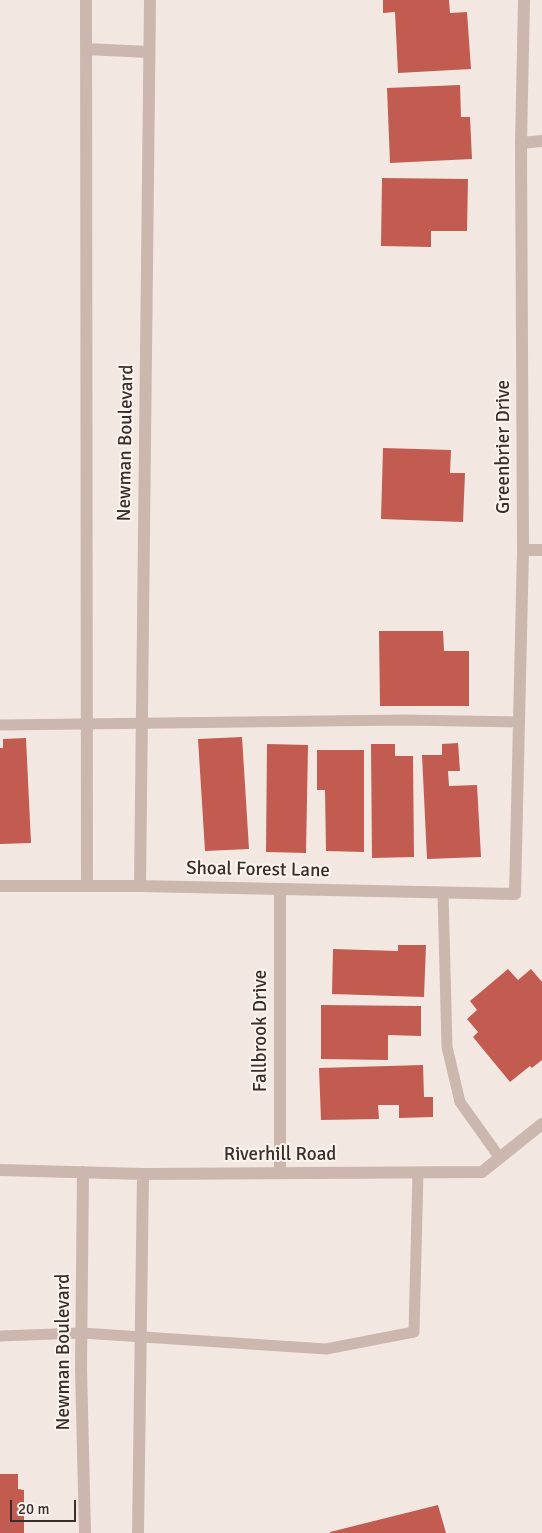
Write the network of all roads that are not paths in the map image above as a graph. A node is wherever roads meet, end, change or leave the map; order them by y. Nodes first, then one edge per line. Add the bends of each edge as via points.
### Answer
1 (86, 0) edge
2 (150, 0) edge
3 (524, 0) edge
4 (86, 49) junction
5 (149, 52) junction
6 (542, 141) edge
7 (522, 142) junction
8 (523, 550) junction
9 (542, 550) edge
10 (520, 722) junction
11 (87, 724) junction
12 (142, 724) junction
13 (0, 725) edge
14 (0, 886) edge
15 (87, 886) junction
16 (140, 886) junction
17 (280, 889) junction
18 (443, 893) junction
19 (515, 894) joint
20 (542, 1124) edge
21 (500, 1158) junction
22 (0, 1170) edge
23 (83, 1172) junction
24 (280, 1173) junction
25 (418, 1173) junction
26 (143, 1174) junction
27 (82, 1334) junction
28 (0, 1336) edge
29 (141, 1338) junction
30 (85, 1533) edge
31 (138, 1533) edge

1 - 4 street, Newman Boulevard
2 - 5 street, Newman Boulevard
3 - 7 street, Greenbrier Drive
4 - 5 street
4 - 11 street, Newman Boulevard
5 - 12 street, Newman Boulevard
6 - 7 street
7 - 8 street, Greenbrier Drive
8 - 9 street
8 - 10 street, Greenbrier Drive
10 - 12 lane via 404,720
10 - 19 street, Greenbrier Drive
11 - 12 lane
11 - 13 lane
11 - 15 street, Newman Boulevard
12 - 16 street, Newman Boulevard
14 - 15 street, Shoal Forest Lane
15 - 16 street, Shoal Forest Lane
16 - 17 street, Shoal Forest Lane
17 - 18 street, Shoal Forest Lane
17 - 24 street, Fallbrook Drive
18 - 19 street, Shoal Forest Lane
18 - 21 lane via 447,1046 460,1102
20 - 21 street, Riverhill Road
21 - 25 street, Riverhill Road via 482,1172
22 - 23 street, Riverhill Road
23 - 26 street, Riverhill Road
23 - 27 street, Newman Boulevard
24 - 25 street, Riverhill Road
24 - 26 street, Riverhill Road
25 - 29 lane via 414,1332 326,1349
26 - 29 street
27 - 28 lane
27 - 29 lane
27 - 30 street, Newman Boulevard
29 - 31 street

